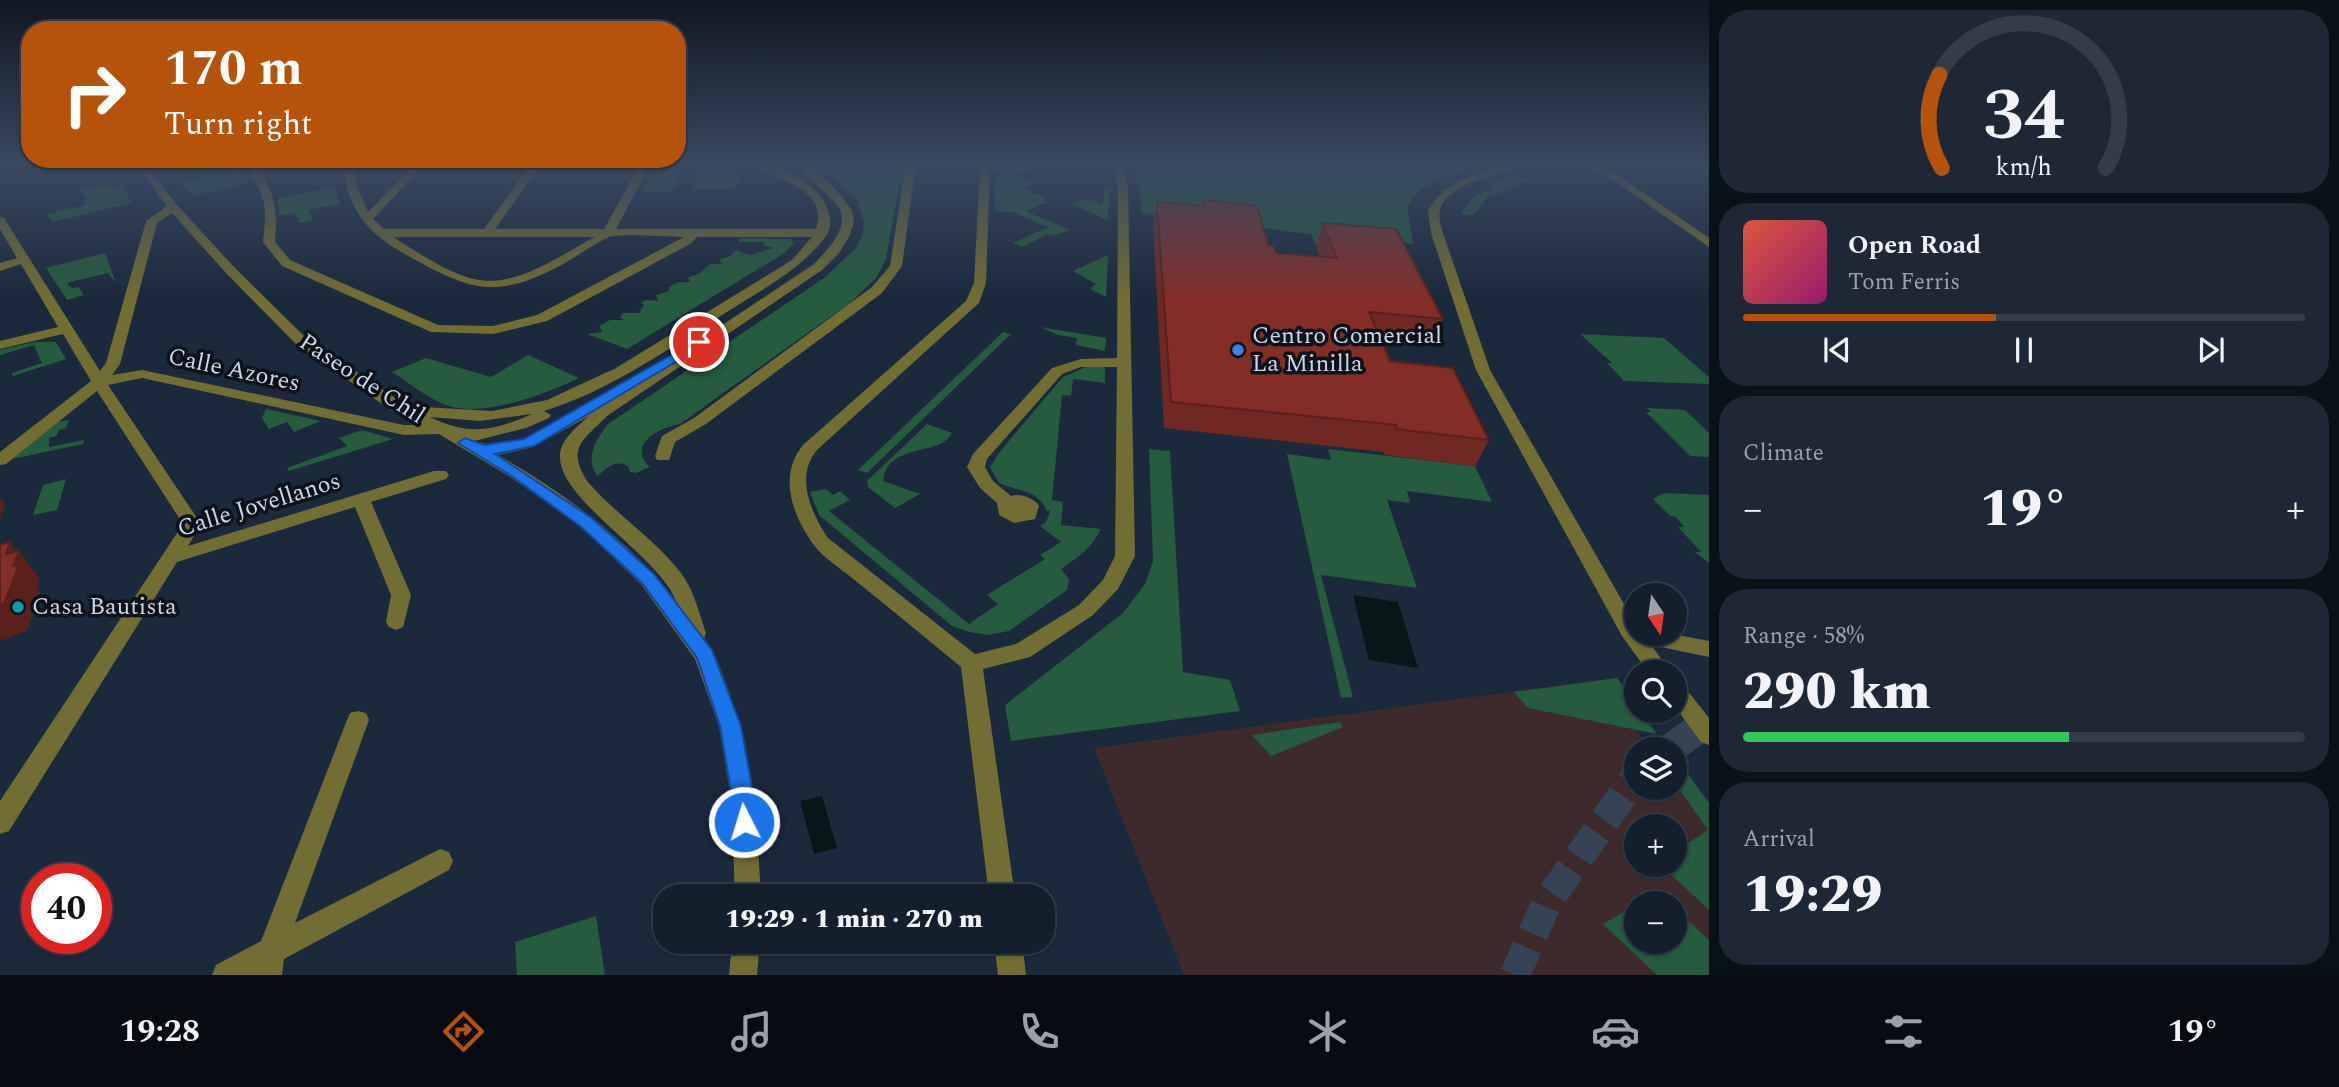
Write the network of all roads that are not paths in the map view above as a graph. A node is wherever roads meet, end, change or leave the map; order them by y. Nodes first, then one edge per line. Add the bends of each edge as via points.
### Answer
1 (175, 208) edge
2 (271, 208) edge
3 (360, 208) edge
4 (378, 208) edge
5 (504, 208) edge
6 (621, 208) edge
7 (823, 208) edge
8 (846, 208) edge
9 (904, 208) edge
10 (983, 208) edge
11 (1124, 208) edge
12 (1436, 208) edge
13 (1659, 208) edge
14 (178, 212) junction
15 (0, 220) edge
16 (366, 220) junction
17 (379, 233) junction
18 (487, 233) junction
19 (608, 233) junction
20 (694, 233) junction
21 (823, 233) junction
22 (1709, 243) edge
23 (24, 259) junction
24 (0, 267) edge
25 (67, 329) junction
26 (721, 331) junction
27 (0, 345) edge
28 (639, 361) junction
29 (1123, 363) junction
30 (615, 379) junction
31 (99, 382) junction
32 (398, 408) junction
33 (442, 429) junction
34 (465, 443) junction
35 (508, 448) junction
36 (663, 456) dead end
37 (0, 460) edge
38 (519, 474) junction
39 (440, 475) dead end
40 (361, 500) junction
41 (1007, 502) dead end
42 (172, 557) junction
43 (1624, 616) edge
44 (396, 622) dead end
45 (1687, 644) edge
46 (1709, 649) edge
47 (705, 656) junction
48 (971, 663) junction
49 (1687, 707) edge
50 (358, 720) dead end
51 (1709, 735) edge
52 (0, 823) edge
53 (440, 861) dead end
54 (747, 884) edge
55 (1000, 884) edge
56 (745, 954) edge
57 (1009, 954) edge
58 (270, 963) edge
59 (226, 975) edge
60 (743, 975) edge
61 (1012, 975) edge

1 - 14 street, Paseo de Chil
2 - 20 street via 269,242 286,262 436,329 493,330 542,318
3 - 16 street
4 - 16 street
5 - 18 street
6 - 19 street
7 - 21 street
8 - 26 street via 848,232 837,250
9 - 36 street via 896,266 888,280 700,421 668,439
10 - 48 street via 980,282 972,303 824,434 803,458 797,485 803,516 821,542
11 - 29 street
12 - 43 street via 1437,233 1483,370
13 - 22 street
14 - 31 street via 150,230 113,365
14 - 32 street, Paseo de Chil via 300,340
15 - 23 street
16 - 17 street
17 - 18 street
17 - 19 street via 478,284 523,279
18 - 19 street
19 - 20 street
20 - 21 street
21 - 28 street via 796,262
23 - 24 street
23 - 25 street
25 - 27 street
25 - 31 street
26 - 35 street via 546,435
26 - 47 street via 601,414 574,440 568,455 571,473 590,497 675,579
28 - 30 street
28 - 32 street via 581,392 522,411 476,416
29 - 41 street via 1083,362 1057,371 979,458 980,477
29 - 48 street via 1125,556 1111,584 1086,610 1022,651
30 - 33 street via 520,425 473,436
30 - 35 street
31 - 33 street, Calle Azores via 142,374 404,429
31 - 37 street
31 - 42 street via 192,524
32 - 33 street, Paseo de Chil
33 - 34 street, Paseo de Chil
34 - 35 street via 482,449
34 - 38 street, Paseo de Chil
35 - 38 street via 507,462
38 - 47 street, Paseo de Chil via 586,522 648,579
39 - 40 street, Calle Jovellanos
40 - 42 street, Calle Jovellanos
40 - 44 street, Calle Jovellanos via 401,595
42 - 52 street
45 - 46 street
47 - 54 street, Paseo de Chil via 732,738 743,798
48 - 55 street
49 - 51 street
50 - 58 street
53 - 58 street
56 - 60 street
57 - 61 street
58 - 59 street

